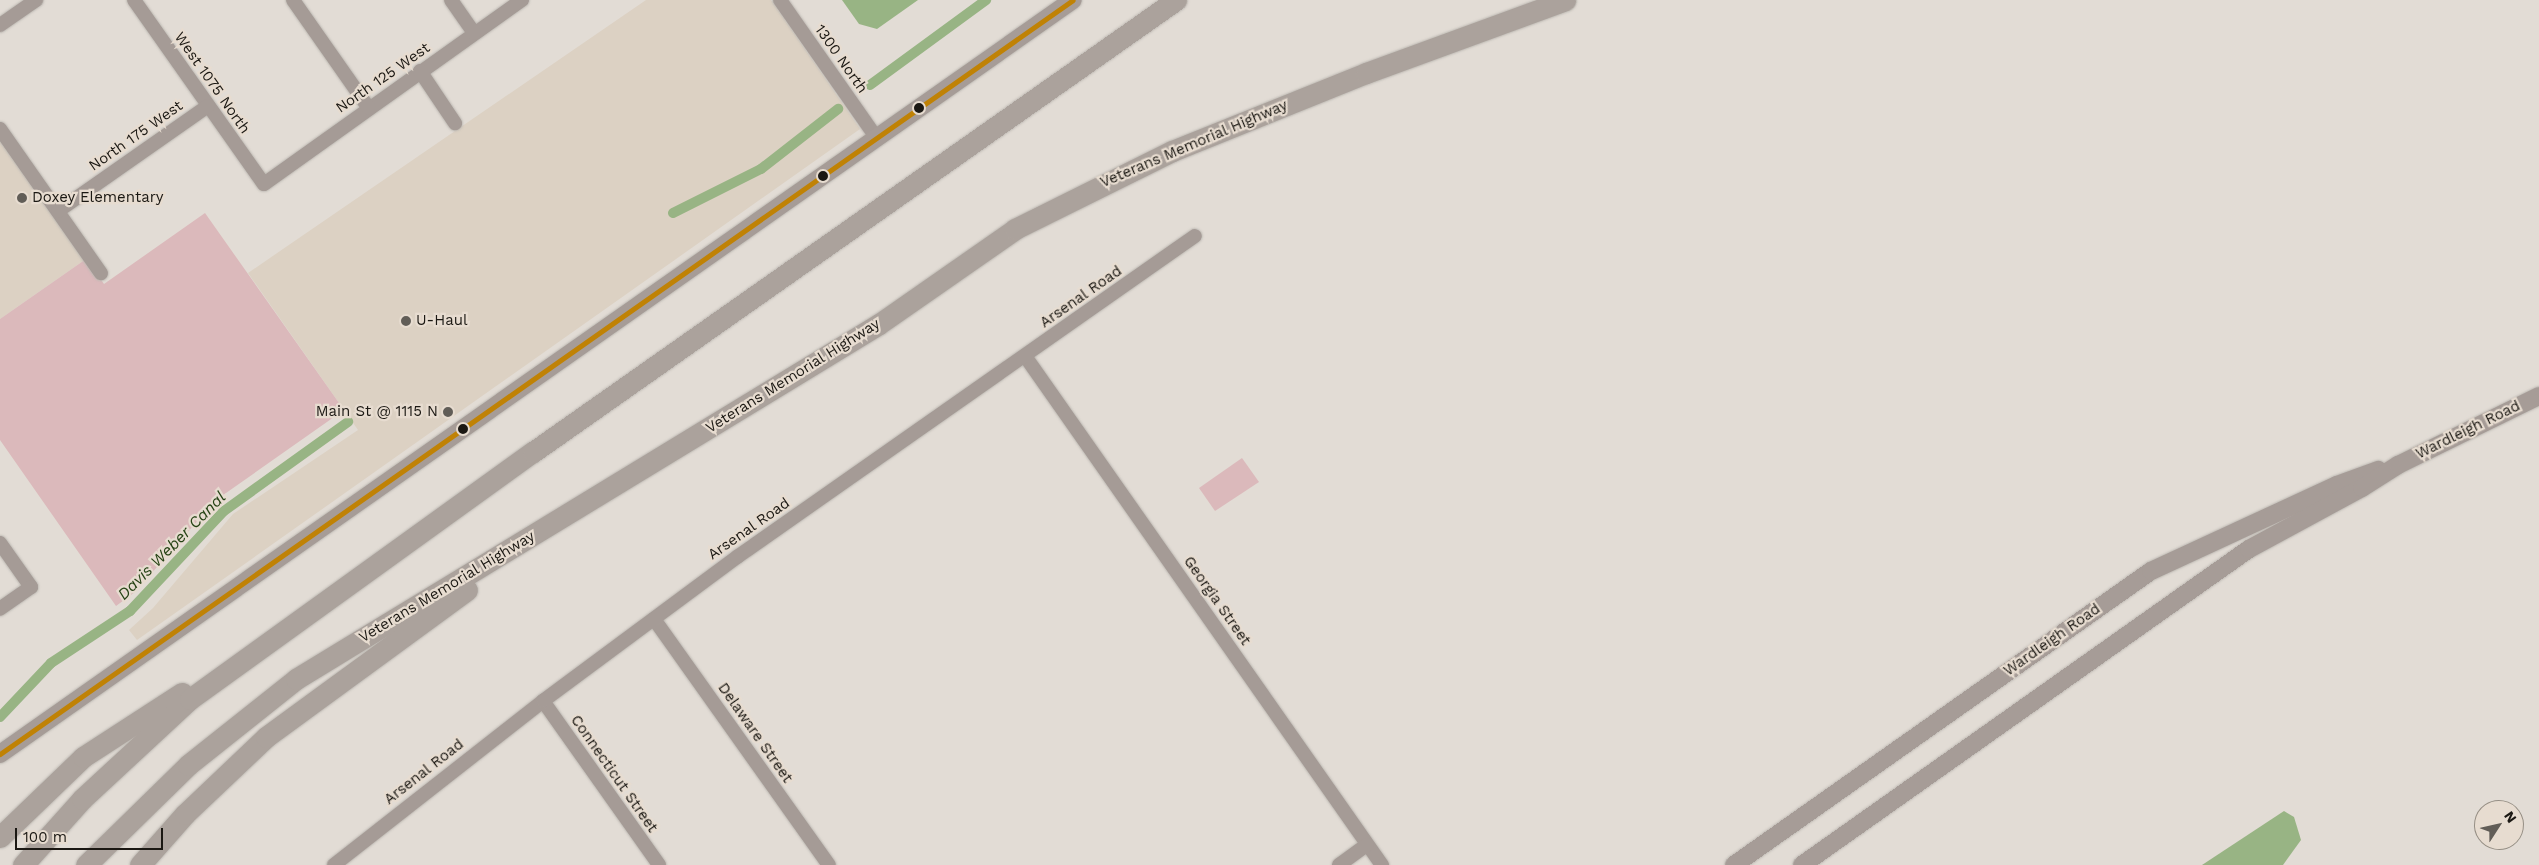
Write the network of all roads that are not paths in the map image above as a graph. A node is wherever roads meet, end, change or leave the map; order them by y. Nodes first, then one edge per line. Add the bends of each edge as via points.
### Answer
1 (36, 0) edge
2 (134, 0) edge
3 (293, 0) edge
4 (451, 0) edge
5 (522, 0) edge
6 (780, 0) edge
7 (1073, 0) edge
8 (1176, 0) edge
9 (1565, 0) edge
10 (0, 25) edge
11 (474, 33) junction
12 (420, 72) junction
13 (208, 106) junction
14 (368, 107) junction
15 (455, 123) dead end
16 (0, 129) edge
17 (876, 137) junction
18 (264, 184) joint
19 (58, 211) junction
20 (1195, 236) dead end
21 (101, 273) dead end
22 (1025, 356) junction
23 (2539, 396) edge
24 (2398, 465) junction
25 (607, 492) junction
26 (0, 543) edge
27 (0, 608) edge
28 (654, 619) junction
29 (292, 623) junction
30 (543, 701) junction
31 (0, 754) edge
32 (0, 836) edge
33 (1368, 845) junction
34 (23, 865) edge
35 (86, 865) edge
36 (140, 865) edge
37 (334, 865) edge
38 (660, 865) edge
39 (829, 865) edge
40 (1339, 865) edge
41 (1382, 865) edge
42 (1734, 865) edge
43 (1802, 865) edge

1 - 10 street
2 - 13 street, West 1075 North
3 - 14 street
4 - 11 street
5 - 11 street, North 125 West
6 - 17 street, 1300 North
7 - 17 main road
8 - 29 highway
9 - 25 highway, Veterans Memorial Highway via 1283,106 1172,151 1083,192 1015,229 879,324
11 - 12 street, North 125 West
12 - 14 street, North 125 West
12 - 15 street
13 - 18 street, West 1075 North
13 - 19 street, North 175 West
14 - 18 street, North 125 West
16 - 19 street
17 - 31 main road
19 - 21 street
20 - 22 street, Arsenal Road
22 - 28 street, Arsenal Road via 737,557
22 - 33 street, Georgia Street
23 - 24 main road, Wardleigh Road
24 - 42 main road, Wardleigh Road via 2337,485 2151,571
24 - 43 main road, Wardleigh Road via 2229,562
25 - 35 highway, Veterans Memorial Highway via 296,679 188,765
25 - 36 highway via 420,623 266,737 185,814
26 - 27 street via 31,587
28 - 30 street, Arsenal Road
28 - 39 street, Delaware Street
29 - 32 highway via 83,757
29 - 34 highway via 190,700 138,745 82,799
30 - 37 street, Arsenal Road
30 - 38 street, Connecticut Street
33 - 40 street
33 - 41 street, Georgia Street

